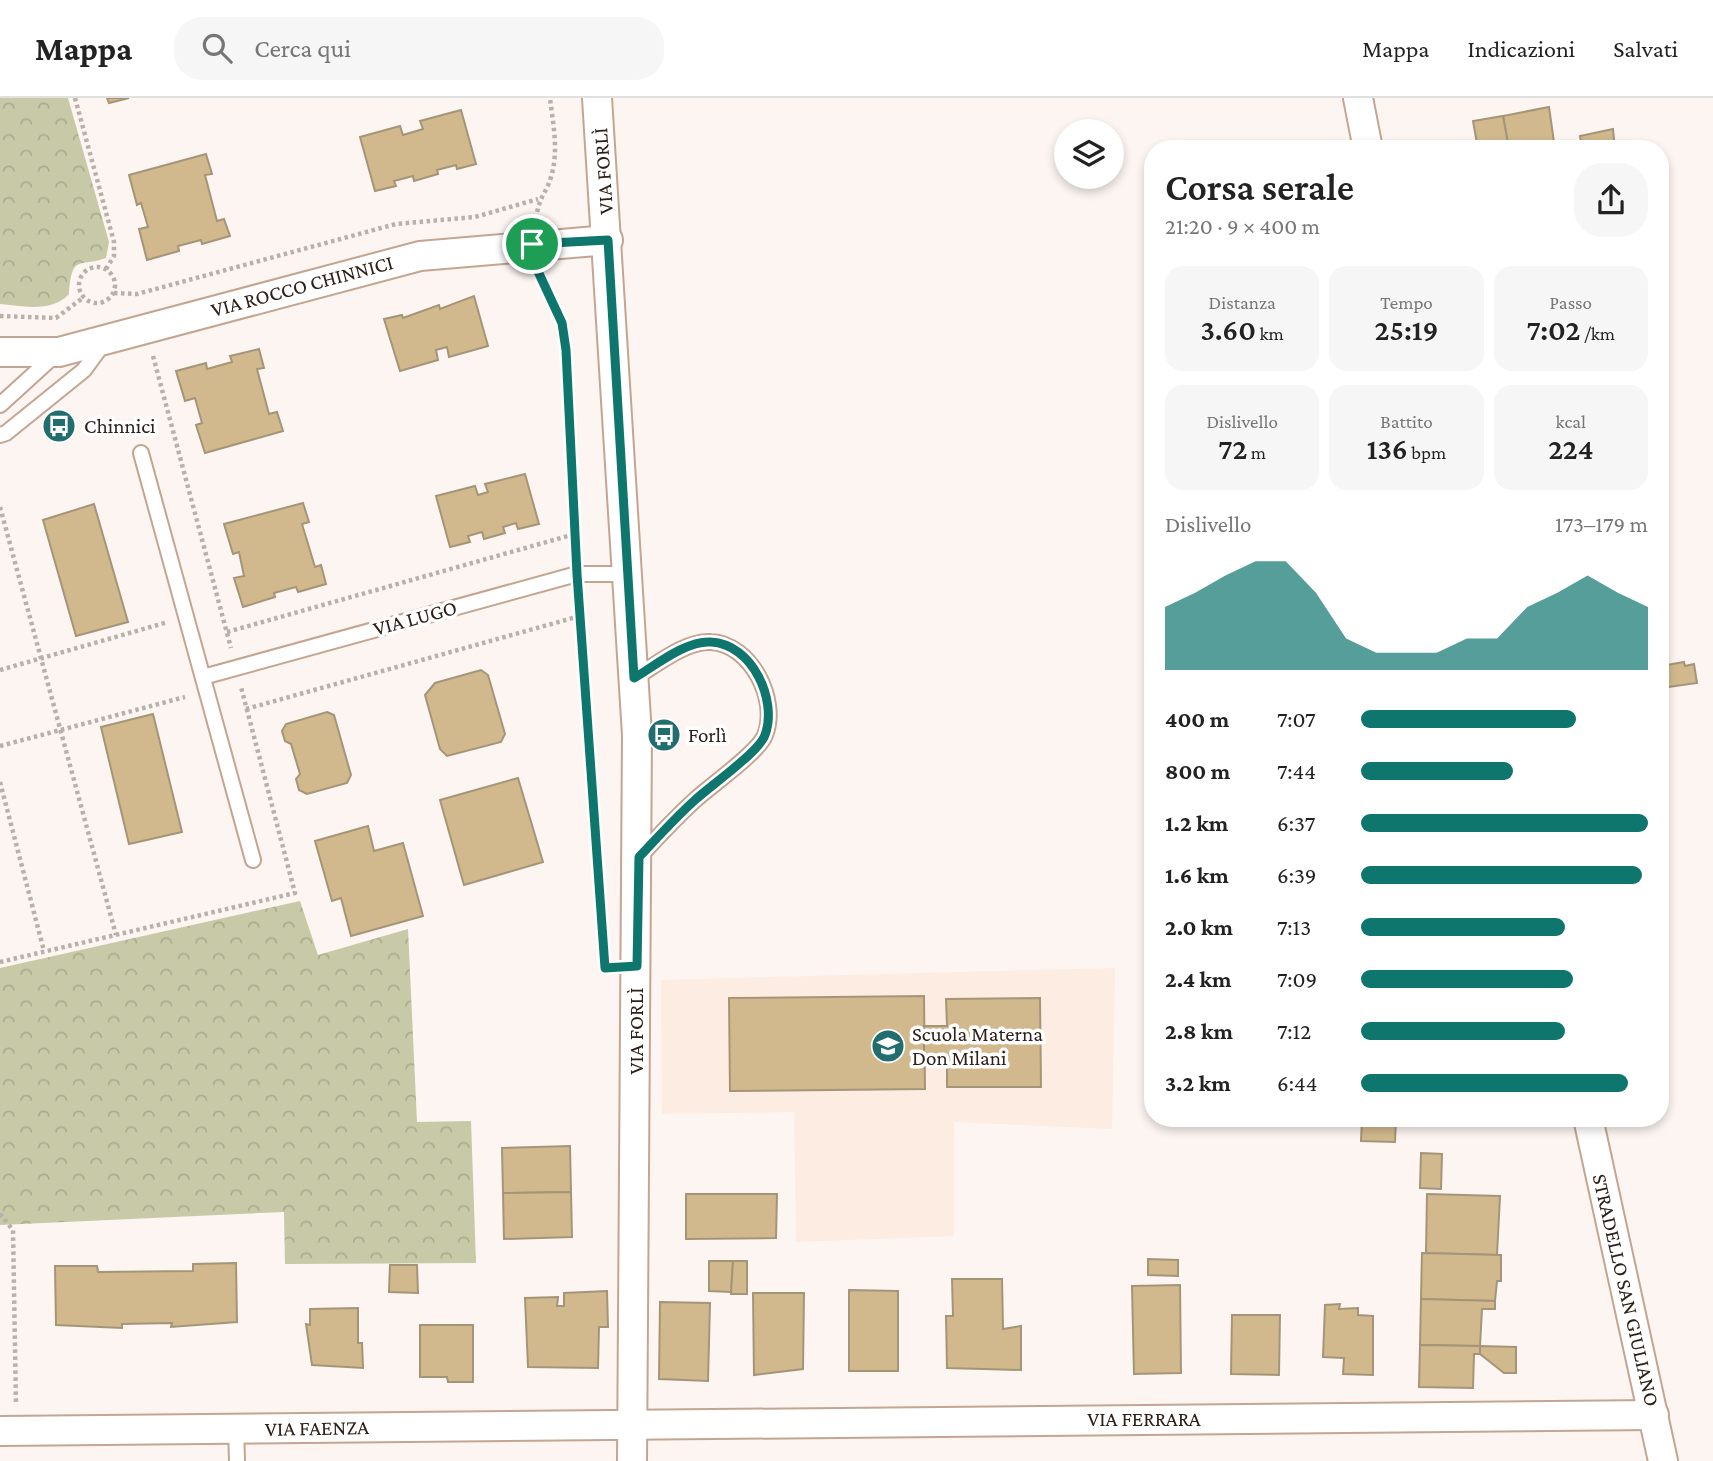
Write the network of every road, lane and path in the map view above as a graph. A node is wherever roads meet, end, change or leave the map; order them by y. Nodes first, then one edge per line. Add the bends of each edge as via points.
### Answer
1 (75, 98) edge
2 (550, 98) edge
3 (597, 98) edge
4 (1358, 98) edge
5 (1366, 140) edge
6 (538, 199) junction
7 (608, 240) junction
8 (532, 244) junction
9 (106, 269) junction
10 (114, 293) junction
11 (84, 297) junction
12 (0, 316) edge
13 (108, 337) junction
14 (0, 352) edge
15 (59, 352) junction
16 (0, 405) edge
17 (0, 435) edge
18 (141, 453) dead end
19 (0, 507) edge
20 (575, 534) junction
21 (577, 574) junction
22 (629, 575) junction
23 (580, 616) junction
24 (186, 617) junction
25 (226, 632) dead end
26 (41, 658) junction
27 (0, 670) edge
28 (634, 678) junction
29 (205, 684) junction
30 (246, 709) dead end
31 (61, 730) junction
32 (0, 746) edge
33 (0, 782) edge
34 (639, 857) junction
35 (253, 860) dead end
36 (116, 934) dead end
37 (44, 951) dead end
38 (604, 954) dead end
39 (1590, 1127) edge
40 (0, 1214) edge
41 (1654, 1415) junction
42 (634, 1423) junction
43 (236, 1429) junction
44 (8, 1431) edge
45 (237, 1461) edge
46 (632, 1461) edge
47 (1663, 1461) edge

1 - 9 path via 114,242 114,256
2 - 6 path via 556,150 551,180
3 - 7 street, VIA FORLÌ
4 - 5 street
6 - 8 path
6 - 10 path via 475,217 397,223 137,294
7 - 8 street, VIA ROCCO CHINNICI
7 - 22 street, VIA FORLÌ
8 - 13 street, VIA ROCCO CHINNICI via 420,256
8 - 20 path via 535,265 562,323
9 - 10 path via 115,279
9 - 11 path via 86,270 79,288
10 - 11 path via 106,301 94,303
11 - 12 path via 56,318
13 - 15 street, VIA ROCCO CHINNICI
13 - 17 lane via 84,370
14 - 15 street, VIA ROCCO CHINNICI
15 - 16 lane
18 - 24 lane
19 - 26 path
20 - 21 path
20 - 25 path
21 - 22 lane, VIA LUGO
21 - 23 path
21 - 29 lane, VIA LUGO
22 - 28 street, VIA FORLÌ
23 - 30 path
23 - 38 path
24 - 26 path
24 - 29 lane
26 - 27 path
26 - 31 path
28 - 34 street, VIA FORLÌ
28 - 34 lane via 686,648 711,642 738,653 757,672 771,705 765,737
29 - 31 path
29 - 35 lane
31 - 32 path
31 - 36 path
33 - 37 path
34 - 42 street, VIA FORLÌ
39 - 41 street, STRADELLO SAN GIULIANO
40 - 44 path via 13,1230
41 - 42 street, VIA FERRARA
41 - 47 street, STRADELLO SAN GIULIANO
42 - 43 street, VIA FAENZA
42 - 46 street, VIA FORLÌ
43 - 44 street, VIA FAENZA
43 - 45 lane

